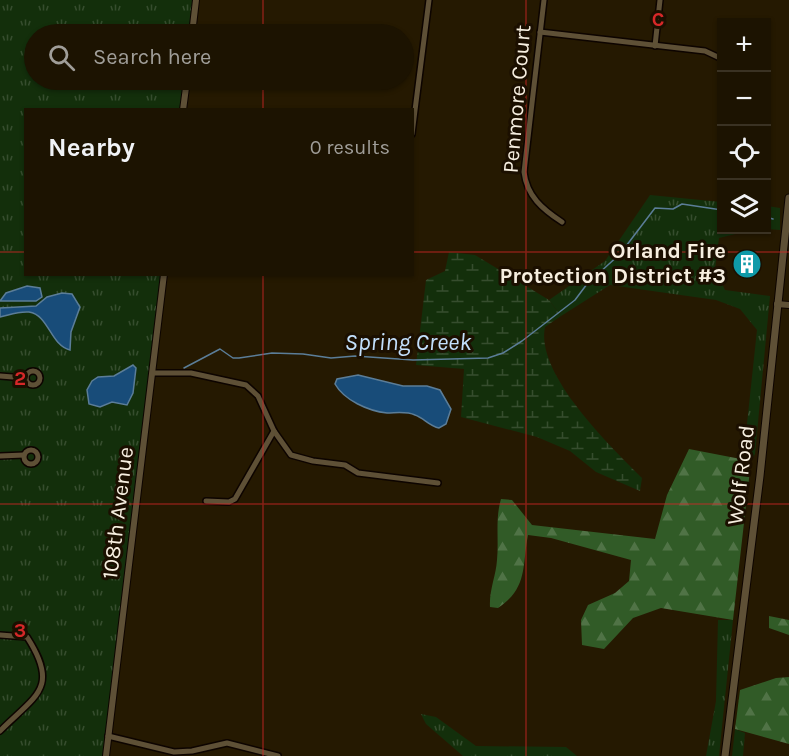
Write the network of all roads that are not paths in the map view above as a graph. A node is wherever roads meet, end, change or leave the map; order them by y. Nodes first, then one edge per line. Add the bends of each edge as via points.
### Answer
1 (196, 0) edge
2 (429, 0) edge
3 (543, 0) edge
4 (660, 0) edge
5 (193, 24) edge
6 (540, 32) junction
7 (655, 46) junction
8 (717, 57) edge
9 (186, 90) edge
10 (183, 108) edge
11 (414, 118) edge
12 (789, 198) edge
13 (562, 222) dead end
14 (164, 276) edge
15 (777, 304) junction
16 (789, 305) edge
17 (153, 373) junction
18 (0, 376) edge
19 (26, 378) dead end
20 (274, 431) junction
21 (24, 455) dead end
22 (0, 456) edge
23 (438, 483) dead end
24 (206, 501) dead end
25 (0, 635) edge
26 (0, 731) edge
27 (108, 736) junction
28 (106, 756) edge
29 (278, 756) edge
30 (725, 756) edge

1 - 5 street
2 - 11 street
3 - 6 street, Penmore Court
4 - 7 street
6 - 7 street
6 - 13 street, Penmore Court via 525,184 532,198
7 - 8 street via 705,51
9 - 10 street
12 - 15 main road, Wolf Road
14 - 17 street, 108th Avenue
15 - 16 street
15 - 30 main road, Wolf Road
17 - 20 street via 191,373 246,385 258,396
17 - 27 street, 108th Avenue
18 - 19 street
20 - 23 street via 291,455 313,462 345,465 358,474
20 - 24 street via 235,499
21 - 22 street
25 - 26 street via 27,637 44,667 42,687
27 - 28 street, 108th Avenue
27 - 29 street via 174,752 227,743

